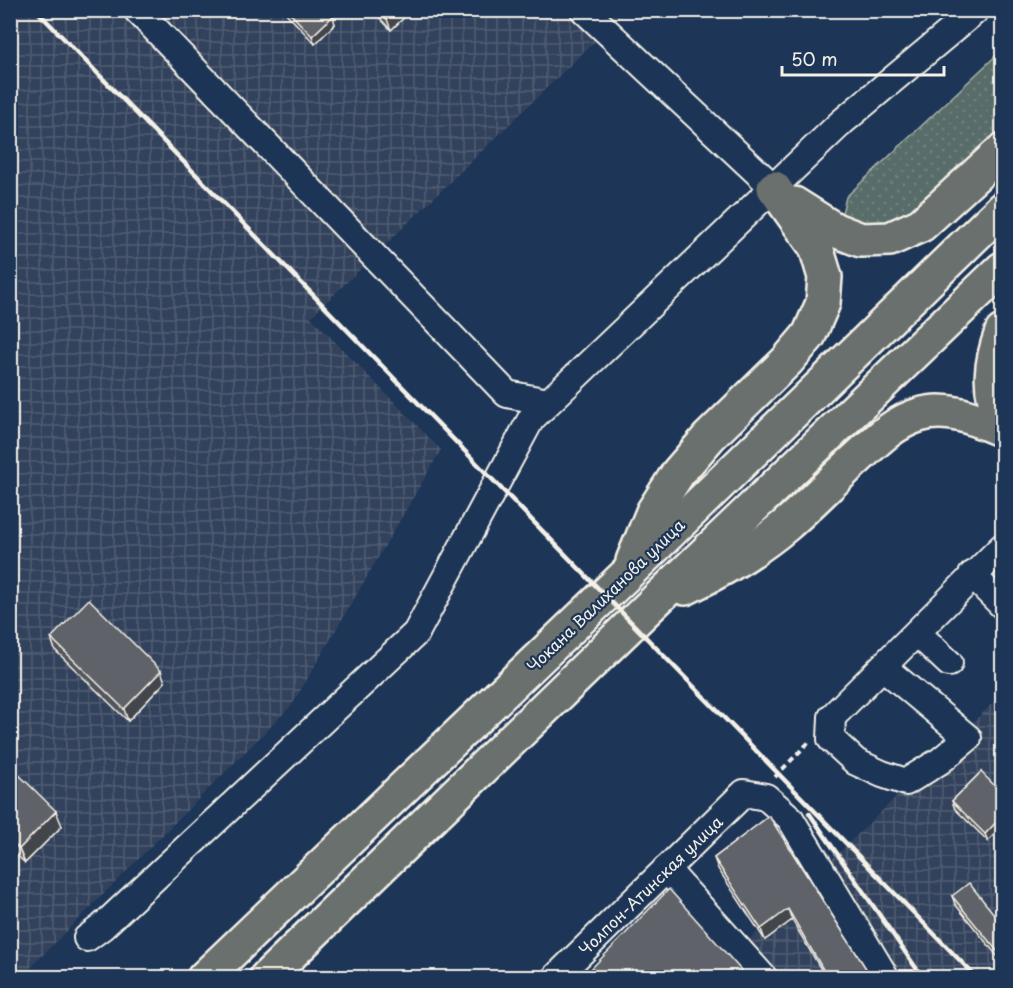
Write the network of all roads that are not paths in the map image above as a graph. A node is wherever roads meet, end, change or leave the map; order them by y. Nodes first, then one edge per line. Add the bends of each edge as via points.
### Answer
1 (137, 10) edge
2 (584, 10) edge
3 (976, 10) edge
4 (1002, 151) edge
5 (774, 188) junction
6 (1002, 209) edge
7 (1002, 269) edge
8 (1002, 332) edge
9 (548, 402) junction
10 (1002, 419) edge
11 (1002, 430) edge
12 (1002, 547) edge
13 (627, 574) junction
14 (972, 575) junction
15 (653, 603) junction
16 (1002, 606) edge
17 (917, 633) junction
18 (949, 663) dead end
19 (883, 667) junction
20 (666, 870) junction
21 (87, 938) dead end
22 (204, 978) edge
23 (266, 978) edge
24 (555, 978) edge
25 (764, 978) edge
26 (886, 978) edge

1 - 9 street via 507,394
2 - 5 street
3 - 5 street via 842,122
4 - 5 main road via 921,225 890,239 861,240 835,230
5 - 9 street
5 - 13 main road via 816,247 825,277 823,303 809,334 787,361 678,473 653,512
6 - 13 main road, Чокана Валиханова улица
7 - 15 main road
8 - 10 main road via 993,359 992,384
9 - 21 street via 531,419 416,633
11 - 15 main road via 962,414 939,411 902,421 748,553 709,577
12 - 14 street
13 - 22 main road, Чокана Валиханова улица
14 - 16 street
14 - 17 street
15 - 23 main road
17 - 18 street
17 - 19 street
19 - 19 street via 832,717 831,739 856,762 906,782 968,738
20 - 24 street, Чолпон-Атинская улица
20 - 25 street
20 - 26 street, Чолпон-Атинская улица via 751,794 766,797 790,818

